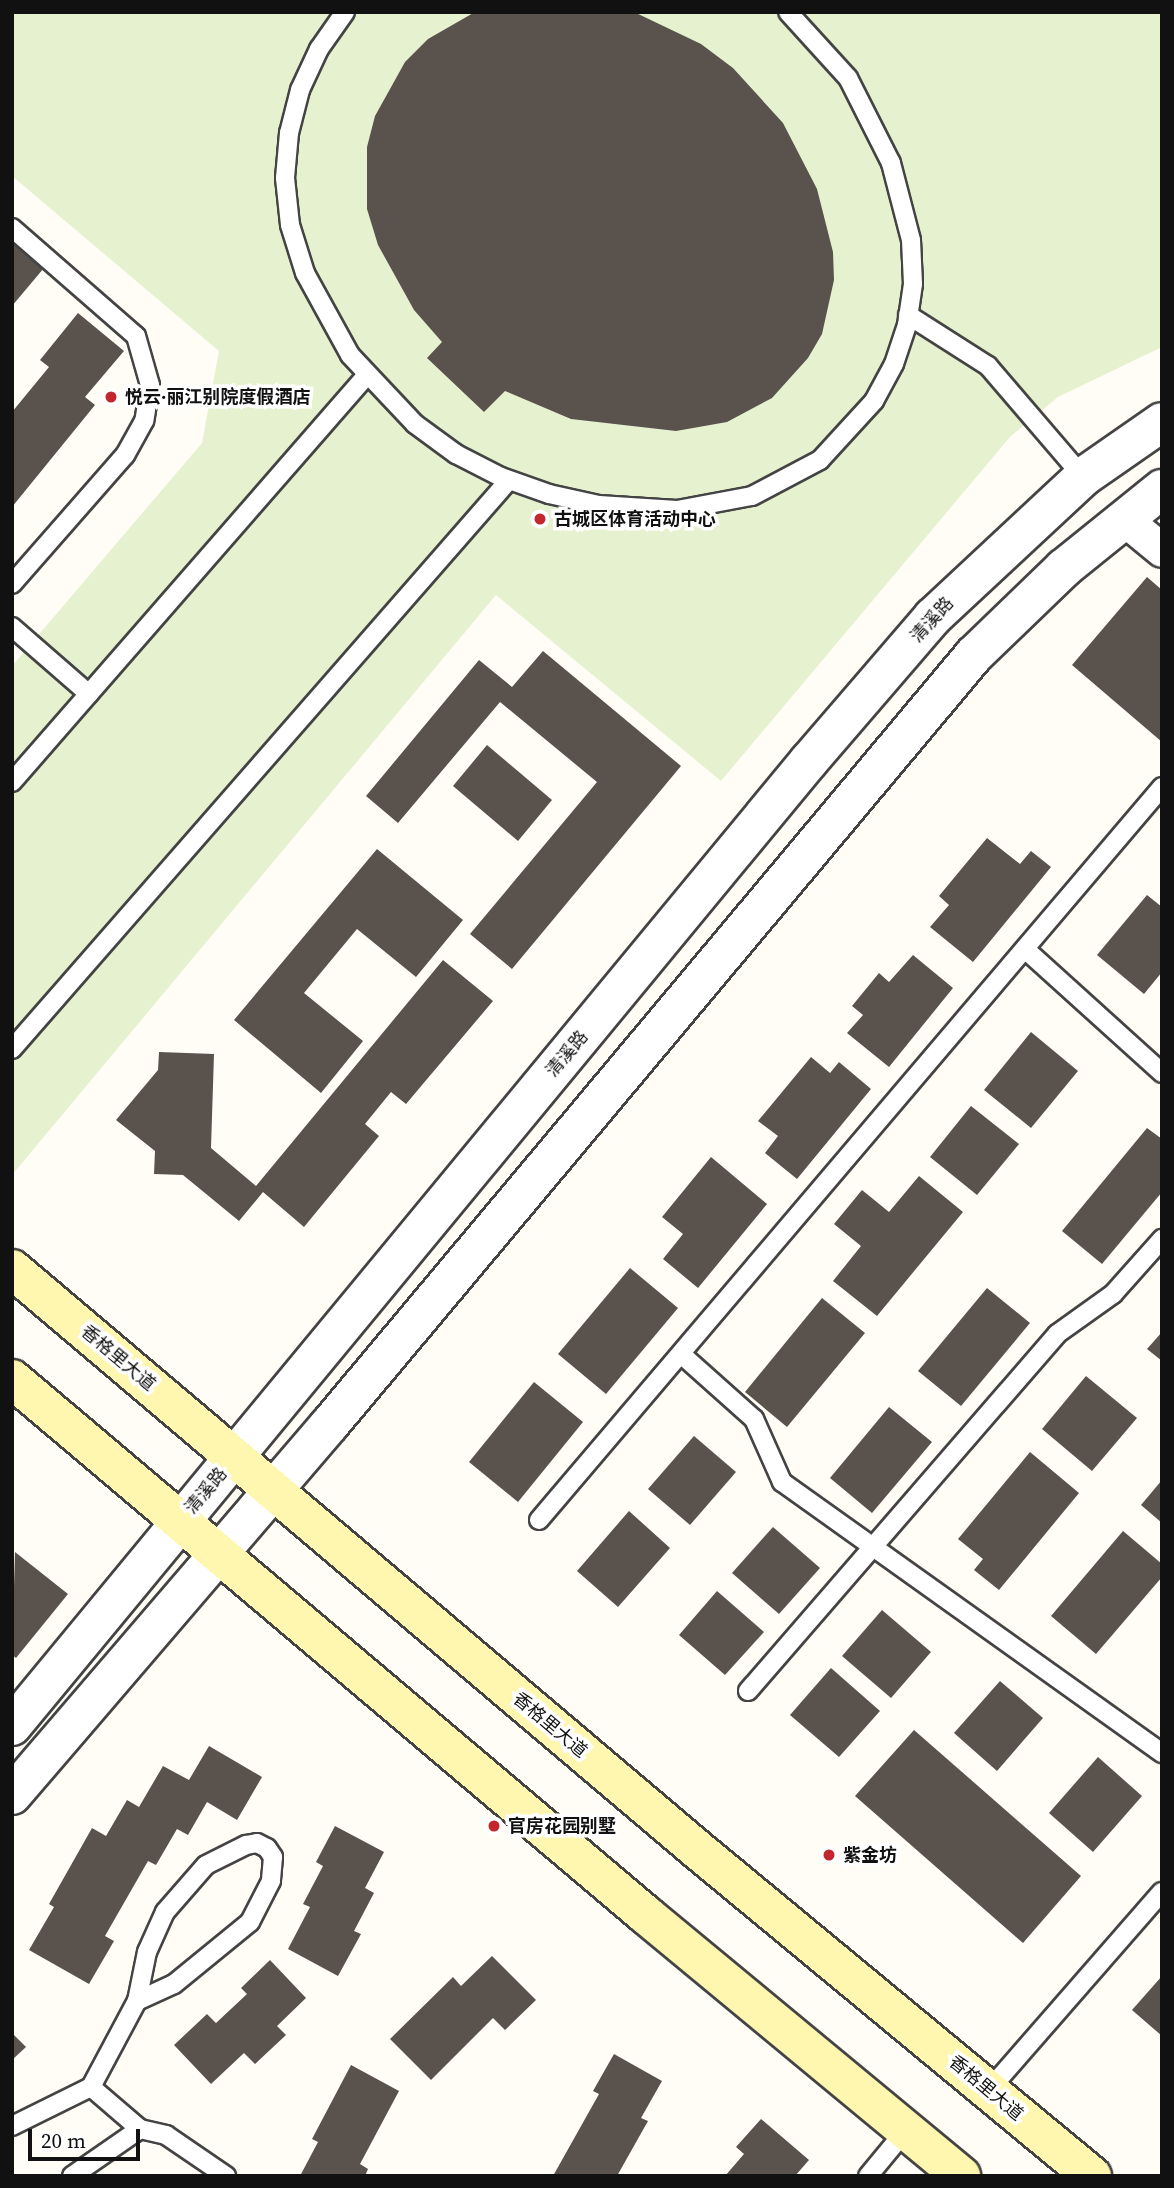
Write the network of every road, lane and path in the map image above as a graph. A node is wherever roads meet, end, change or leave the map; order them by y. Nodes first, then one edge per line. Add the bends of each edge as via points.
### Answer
1 (345, 12) edge
2 (788, 12) edge
3 (12, 228) edge
4 (908, 315) junction
5 (366, 376) junction
6 (1162, 422) edge
7 (1083, 477) junction
8 (509, 480) junction
9 (1162, 489) edge
10 (1123, 518) junction
11 (1162, 550) edge
12 (12, 584) edge
13 (12, 627) edge
14 (89, 694) junction
15 (12, 782) edge
16 (1162, 787) edge
17 (1025, 948) junction
18 (12, 1049) edge
19 (1162, 1073) edge
20 (1162, 1239) edge
21 (12, 1269) edge
22 (681, 1354) junction
23 (12, 1379) edge
24 (234, 1457) junction
25 (273, 1489) junction
26 (539, 1520) dead end
27 (181, 1521) junction
28 (874, 1545) junction
29 (217, 1552) junction
30 (748, 1691) dead end
31 (12, 1726) edge
32 (1162, 1754) edge
33 (12, 1795) edge
34 (1162, 1892) edge
35 (137, 2001) junction
36 (91, 2087) junction
37 (989, 2090) junction
38 (12, 2126) edge
39 (140, 2129) junction
40 (906, 2130) junction
41 (72, 2176) edge
42 (226, 2176) edge
43 (869, 2176) edge
44 (961, 2176) edge
45 (1092, 2176) edge

1 - 5 lane via 300,90 289,133 285,178 290,225 305,273 325,316
2 - 4 lane via 848,78 891,163 911,240
3 - 12 lane via 136,336 150,385 144,421 125,455
4 - 7 lane via 988,366
4 - 8 lane via 894,364 874,401 848,433 810,467 752,496 677,510 599,505
5 - 8 lane via 415,424 456,454
5 - 14 lane
6 - 7 street, 清溪路
7 - 24 street, 清溪路 via 924,628
8 - 18 lane
9 - 10 street
10 - 11 street
10 - 25 street via 974,655
13 - 14 lane
14 - 15 lane
16 - 17 lane
17 - 19 lane
17 - 22 lane
20 - 28 lane via 1113,1294 1058,1334
21 - 24 main road, 香格里大道
22 - 26 lane
22 - 28 lane via 754,1419 782,1482
23 - 27 main road
24 - 25 main road, 香格里大道
24 - 27 street, 清溪路
25 - 29 street
25 - 37 main road, 香格里大道
27 - 29 main road
27 - 31 street, 清溪路
28 - 30 lane
28 - 32 lane
29 - 33 street
29 - 40 main road
34 - 37 lane
35 - 35 lane via 174,1984 250,1922 271,1881 272,1857 267,1848 257,1843 225,1853 184,1887 155,1932
35 - 36 lane
36 - 38 lane
36 - 39 lane
37 - 45 main road, 香格里大道
39 - 41 lane
39 - 42 lane via 166,2135
40 - 43 lane
40 - 44 main road

